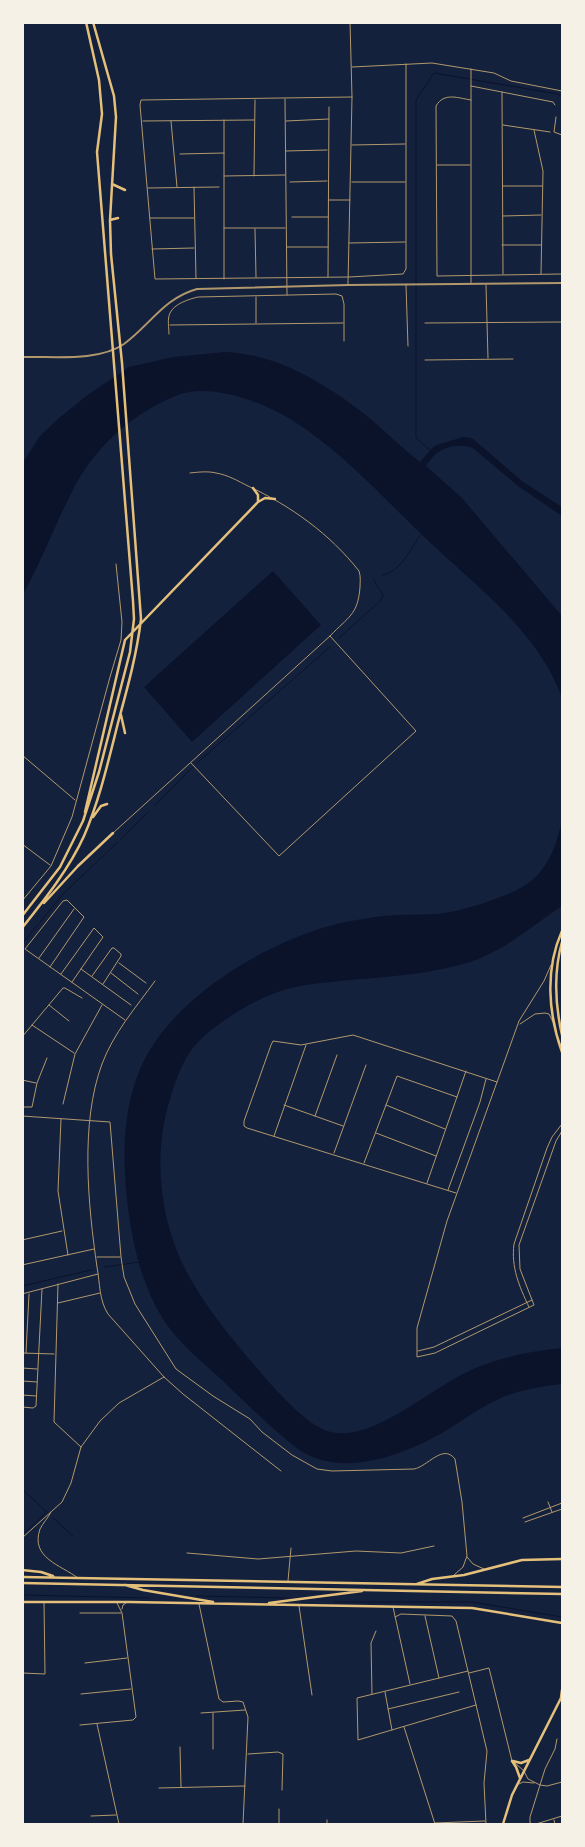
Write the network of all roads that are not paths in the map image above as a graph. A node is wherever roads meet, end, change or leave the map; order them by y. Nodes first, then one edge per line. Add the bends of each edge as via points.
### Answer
1 (86, 22) edge
2 (92, 22) edge
3 (350, 22) edge
4 (406, 64) junction
5 (351, 67) junction
6 (471, 69) junction
7 (471, 86) junction
8 (562, 91) edge
9 (502, 92) junction
10 (352, 97) junction
11 (255, 99) junction
12 (285, 99) junction
13 (471, 100) junction
14 (555, 105) dead end
15 (329, 107) dead end
16 (556, 117) dead end
17 (329, 119) junction
18 (172, 120) junction
19 (224, 120) junction
20 (254, 120) junction
21 (141, 121) junction
22 (285, 121) junction
23 (502, 125) junction
24 (534, 130) junction
25 (550, 132) dead end
26 (562, 135) edge
27 (351, 144) junction
28 (406, 144) junction
29 (329, 150) junction
30 (285, 151) junction
31 (224, 153) junction
32 (180, 154) dead end
33 (437, 165) junction
34 (471, 165) junction
35 (286, 175) junction
36 (224, 176) junction
37 (254, 176) junction
38 (328, 181) junction
39 (290, 182) dead end
40 (350, 182) junction
41 (406, 182) junction
42 (112, 184) junction
43 (502, 186) junction
44 (543, 186) junction
45 (177, 187) junction
46 (194, 187) junction
47 (219, 187) dead end
48 (147, 188) junction
49 (126, 190) dead end
50 (328, 200) junction
51 (350, 200) junction
52 (542, 215) junction
53 (502, 216) junction
54 (292, 217) dead end
55 (328, 217) junction
56 (118, 218) dead end
57 (149, 218) junction
58 (195, 218) junction
59 (110, 220) junction
60 (224, 228) junction
61 (255, 228) junction
62 (286, 228) junction
63 (406, 242) junction
64 (349, 243) junction
65 (502, 245) junction
66 (541, 245) junction
67 (328, 246) junction
68 (286, 247) junction
69 (195, 248) junction
70 (152, 249) junction
71 (541, 274) junction
72 (562, 274) edge
73 (471, 276) junction
74 (503, 276) junction
75 (256, 278) junction
76 (287, 278) junction
77 (328, 278) junction
78 (348, 278) junction
79 (196, 279) junction
80 (224, 279) junction
81 (562, 283) edge
82 (471, 284) junction
83 (486, 284) junction
84 (348, 285) junction
85 (408, 285) junction
86 (287, 287) junction
87 (287, 295) junction
88 (256, 296) junction
89 (487, 322) junction
90 (562, 322) edge
91 (344, 323) junction
92 (425, 323) dead end
93 (256, 324) junction
94 (169, 325) junction
95 (169, 334) dead end
96 (344, 341) dead end
97 (408, 346) dead end
98 (22, 357) edge
99 (488, 359) junction
100 (513, 359) dead end
101 (424, 360) dead end
102 (190, 473) dead end
103 (253, 488) junction
104 (275, 499) junction
105 (258, 502) junction
106 (116, 564) dead end
107 (330, 636) junction
108 (121, 713) junction
109 (125, 733) dead end
110 (22, 755) edge
111 (191, 762) junction
112 (76, 800) junction
113 (108, 804) dead end
114 (83, 821) junction
115 (89, 823) junction
116 (113, 833) joint
117 (22, 844) edge
118 (51, 866) junction
119 (22, 901) edge
120 (75, 908) junction
121 (37, 910) junction
122 (22, 916) edge
123 (22, 928) edge
124 (562, 931) edge
125 (562, 942) edge
126 (39, 959) junction
127 (118, 962) junction
128 (552, 964) junction
129 (50, 967) junction
130 (81, 968) junction
131 (111, 973) junction
132 (61, 975) junction
133 (92, 976) junction
134 (154, 981) dead end
135 (72, 982) junction
136 (146, 983) dead end
137 (103, 984) junction
138 (138, 994) dead end
139 (82, 998) dead end
140 (48, 1004) junction
141 (102, 1004) junction
142 (131, 1005) dead end
143 (69, 1021) dead end
144 (126, 1021) junction
145 (519, 1024) junction
146 (554, 1024) junction
147 (31, 1025) junction
148 (562, 1035) edge
149 (22, 1037) edge
150 (306, 1044) junction
151 (562, 1052) edge
152 (75, 1054) junction
153 (337, 1055) dead end
154 (47, 1058) dead end
155 (366, 1065) dead end
156 (466, 1072) junction
157 (486, 1078) junction
158 (22, 1080) edge
159 (498, 1082) junction
160 (37, 1083) junction
161 (457, 1097) junction
162 (63, 1104) dead end
163 (284, 1105) junction
164 (386, 1105) junction
165 (22, 1107) edge
166 (22, 1116) edge
167 (314, 1116) junction
168 (61, 1119) junction
169 (90, 1122) junction
170 (562, 1124) edge
171 (343, 1126) junction
172 (446, 1129) junction
173 (562, 1131) edge
174 (376, 1133) junction
175 (274, 1136) junction
176 (334, 1154) junction
177 (437, 1156) junction
178 (364, 1164) junction
179 (427, 1184) junction
180 (448, 1190) junction
181 (457, 1194) junction
182 (63, 1230) junction
183 (22, 1240) edge
184 (94, 1249) junction
185 (68, 1255) junction
186 (96, 1257) junction
187 (121, 1257) junction
188 (22, 1265) edge
189 (98, 1274) junction
190 (58, 1284) junction
191 (42, 1289) junction
192 (29, 1293) junction
193 (100, 1293) junction
194 (22, 1294) edge
195 (532, 1300) junction
196 (526, 1302) junction
197 (58, 1303) junction
198 (529, 1308) junction
199 (22, 1312) edge
200 (28, 1312) junction
201 (22, 1324) edge
202 (28, 1325) junction
203 (22, 1339) edge
204 (27, 1339) junction
205 (417, 1351) junction
206 (22, 1353) edge
207 (26, 1353) junction
208 (39, 1353) junction
209 (56, 1354) junction
210 (22, 1368) edge
211 (38, 1369) junction
212 (164, 1377) junction
213 (22, 1381) edge
214 (38, 1382) junction
215 (22, 1395) edge
216 (37, 1396) junction
217 (22, 1407) edge
218 (81, 1447) junction
219 (281, 1471) dead end
220 (548, 1502) dead end
221 (562, 1503) edge
222 (550, 1507) junction
223 (562, 1509) edge
224 (52, 1512) junction
225 (553, 1513) junction
226 (523, 1518) dead end
227 (525, 1522) dead end
228 (22, 1538) edge
229 (434, 1546) dead end
230 (291, 1548) dead end
231 (187, 1554) dead end
232 (289, 1556) junction
233 (467, 1556) junction
234 (562, 1559) edge
235 (487, 1569) junction
236 (22, 1570) edge
237 (22, 1577) edge
238 (57, 1577) junction
239 (78, 1578) junction
240 (449, 1578) junction
241 (288, 1582) junction
242 (22, 1583) edge
243 (122, 1584) junction
244 (416, 1584) junction
245 (562, 1587) edge
246 (369, 1590) junction
247 (562, 1594) edge
248 (22, 1602) edge
249 (44, 1602) junction
250 (114, 1602) junction
251 (130, 1602) junction
252 (199, 1603) junction
253 (219, 1604) junction
254 (259, 1604) junction
255 (299, 1605) junction
256 (393, 1606) junction
257 (80, 1613) dead end
258 (122, 1613) junction
259 (425, 1615) junction
260 (395, 1617) junction
261 (562, 1622) edge
262 (376, 1631) dead end
263 (128, 1658) junction
264 (85, 1663) dead end
265 (468, 1672) junction
266 (22, 1674) edge
267 (439, 1678) junction
268 (411, 1685) junction
269 (132, 1689) junction
270 (562, 1690) edge
271 (385, 1691) junction
272 (459, 1692) dead end
273 (81, 1694) dead end
274 (372, 1694) junction
275 (312, 1695) dead end
276 (562, 1697) edge
277 (476, 1705) junction
278 (388, 1709) junction
279 (246, 1710) junction
280 (201, 1713) dead end
281 (213, 1713) junction
282 (97, 1723) junction
283 (80, 1725) dead end
284 (404, 1726) junction
285 (392, 1730) junction
286 (557, 1738) dead end
287 (180, 1747) dead end
288 (213, 1748) dead end
289 (247, 1754) junction
290 (530, 1759) junction
291 (512, 1761) junction
292 (524, 1771) junction
293 (520, 1780) junction
294 (562, 1782) edge
295 (535, 1783) junction
296 (517, 1785) junction
297 (540, 1785) junction
298 (245, 1786) junction
299 (159, 1788) dead end
300 (181, 1788) junction
301 (282, 1790) dead end
302 (280, 1809) dead end
303 (116, 1814) junction
304 (91, 1816) dead end
305 (562, 1816) edge
306 (554, 1819) junction
307 (327, 1820) dead end
308 (486, 1820) junction
309 (119, 1824) edge
310 (243, 1824) edge
311 (279, 1824) edge
312 (327, 1824) edge
313 (435, 1824) edge
314 (486, 1824) edge
315 (503, 1824) edge
316 (534, 1824) edge
317 (555, 1824) edge

1 - 114 main road via 99,80 102,114 96,152 134,619 130,652
2 - 42 main road via 115,103
3 - 5 street
4 - 5 street
4 - 6 street via 432,63
4 - 28 street
5 - 10 street
6 - 7 street
6 - 8 street
7 - 9 street
7 - 13 street
9 - 14 street
9 - 23 street
10 - 12 street
10 - 27 street
11 - 12 street
11 - 20 street
11 - 21 street via 141,100
12 - 22 street
13 - 33 street via 446,96 438,103
13 - 34 street
15 - 17 street
16 - 26 street via 554,132
17 - 22 street
17 - 29 street
18 - 19 street
18 - 21 street
18 - 45 street
19 - 20 street
19 - 31 street
20 - 37 street
21 - 48 street
22 - 30 street
23 - 24 street
23 - 43 street
24 - 25 street
24 - 44 street via 543,166
27 - 28 street
27 - 40 street
28 - 41 street
29 - 30 street
29 - 38 street
30 - 35 street
31 - 32 street
31 - 36 street
33 - 34 street
33 - 73 street via 437,276
34 - 73 street
35 - 37 street
35 - 62 street
36 - 37 street
36 - 60 street
38 - 39 street
38 - 50 street
40 - 41 street
40 - 51 street
41 - 63 street
42 - 49 main road
42 - 59 main road
43 - 44 street
43 - 53 street
44 - 52 street
45 - 46 street
45 - 48 street
46 - 47 street
46 - 58 street
48 - 57 street
50 - 51 street
50 - 55 street
51 - 64 street
52 - 53 street
52 - 66 street
53 - 65 street
54 - 55 street
55 - 67 street
56 - 59 main road
57 - 58 street
57 - 70 street
58 - 69 street
59 - 108 main road via 141,619
60 - 61 street
60 - 80 street
61 - 62 street
61 - 75 street
62 - 68 street
63 - 64 street
63 - 78 street via 405,272 402,275
64 - 78 street
65 - 66 street
65 - 74 street
66 - 71 street
67 - 68 street
67 - 77 street
68 - 76 street
69 - 70 street
69 - 79 street
70 - 79 street via 157,280
71 - 72 street
71 - 74 street
73 - 74 street
73 - 82 street
75 - 76 street
75 - 80 street
76 - 77 street
76 - 86 street
77 - 78 street
78 - 84 street
79 - 80 street
81 - 83 street
82 - 83 street
82 - 85 street
83 - 89 street
84 - 85 street
84 - 86 street
85 - 97 street
86 - 87 street
86 - 98 street via 184,293 123,344 106,352 94,356
87 - 88 street
87 - 91 street via 342,296
88 - 93 street
88 - 94 street via 193,298 171,312
89 - 90 street
89 - 92 street
89 - 99 street
91 - 93 street
91 - 96 street
93 - 94 street
94 - 95 street
99 - 100 street
99 - 101 street
102 - 103 street via 216,472
103 - 104 street
103 - 105 main road
104 - 105 main road via 265,498
104 - 107 street via 328,538 360,574 357,608
105 - 114 main road via 125,640
106 - 112 street via 123,633
107 - 111 street
107 - 111 street via 416,731 286,850 279,856
108 - 109 main road
108 - 115 main road
110 - 112 street
111 - 116 street
112 - 118 street
113 - 115 main road via 97,810
114 - 122 main road via 60,867
115 - 121 main road via 75,853
116 - 121 main road
117 - 118 street
118 - 119 street
120 - 126 street
120 - 126 street via 65,900 25,949
120 - 129 street via 84,917
121 - 123 main road
124 - 128 main road
125 - 148 main road via 556,996
126 - 129 street
127 - 131 street
127 - 133 street via 122,956 112,948
127 - 136 street
128 - 145 street
128 - 146 main road
129 - 132 street
130 - 132 street via 103,937 94,928
130 - 133 street
130 - 135 street
131 - 137 street
131 - 138 street
132 - 135 street
133 - 137 street
134 - 144 street
135 - 141 street
137 - 142 street
139 - 140 street via 64,988
140 - 143 street
140 - 147 street
141 - 144 street
141 - 152 street
144 - 169 street via 102,1063
145 - 146 street via 535,1014 545,1013
145 - 159 street
146 - 151 main road
147 - 149 street
147 - 152 street
150 - 156 street via 353,1035
150 - 163 street
150 - 175 street via 273,1041 260,1075 244,1126
152 - 162 street
153 - 167 street
154 - 160 street
155 - 171 street
156 - 157 street
156 - 161 street
157 - 159 street
157 - 180 street
158 - 160 street
159 - 181 street
160 - 165 street via 32,1107
161 - 164 street via 397,1076
161 - 172 street
163 - 167 street
163 - 175 street
164 - 172 street
164 - 174 street
166 - 168 street
167 - 171 street
168 - 169 street
168 - 182 street via 58,1192
169 - 184 street via 88,1170
169 - 187 street via 110,1122
170 - 196 street via 547,1148 514,1244 514,1267
171 - 176 street
172 - 177 street
173 - 195 street via 519,1245 520,1269
174 - 177 street
174 - 178 street
175 - 176 street
176 - 178 street
177 - 179 street
178 - 179 street
179 - 180 street
180 - 181 street
181 - 205 street via 421,1311
182 - 183 street
182 - 185 street
184 - 185 street
184 - 186 street
185 - 188 street
186 - 187 street
186 - 189 street
187 - 233 street via 124,1277 135,1304 176,1369 250,1419 292,1455 317,1469 366,1472 421,1468 441,1454 452,1455 460,1486
189 - 190 street
189 - 193 street
190 - 191 street
190 - 197 street
191 - 192 street
191 - 208 street
192 - 194 street
192 - 200 street
193 - 197 street
193 - 212 street via 108,1314
195 - 196 street
195 - 198 street via 534,1305
196 - 198 street
196 - 205 street via 434,1347
197 - 209 street
198 - 205 street via 435,1353 417,1357
199 - 200 street
200 - 202 street
201 - 202 street
202 - 204 street
203 - 204 street
204 - 207 street
206 - 207 street
207 - 208 street
208 - 209 street
208 - 211 street
209 - 218 street via 54,1422
210 - 211 street
211 - 214 street
212 - 218 street via 110,1409
212 - 219 street
213 - 214 street
214 - 216 street
215 - 216 street
216 - 217 street via 36,1407
218 - 224 street via 65,1498
220 - 222 street
221 - 222 street
222 - 225 street
222 - 226 street
223 - 225 street
224 - 228 street
224 - 239 street via 41,1528 40,1548 50,1562
225 - 227 street
229 - 232 street via 401,1553 356,1551
230 - 232 street
231 - 232 street via 258,1559
232 - 241 street
233 - 235 street via 477,1566
233 - 240 street via 465,1564
234 - 235 main road via 530,1559
235 - 240 main road
236 - 238 main road
237 - 238 main road
238 - 239 main road
239 - 241 main road
240 - 244 main road
241 - 244 main road
242 - 243 main road
243 - 246 main road
243 - 253 main road
244 - 245 main road
246 - 247 main road
246 - 254 main road
248 - 249 main road
249 - 250 main road
249 - 266 street via 45,1674
250 - 251 main road
250 - 258 street
251 - 252 main road
251 - 258 street via 123,1605
252 - 253 main road
252 - 279 street via 220,1698 223,1702 241,1701
253 - 254 main road
254 - 255 main road
255 - 256 main road
255 - 275 street
256 - 260 street
256 - 261 main road via 478,1609
257 - 258 street
258 - 263 street
259 - 260 street via 402,1614
259 - 265 street via 454,1617
259 - 267 street
260 - 268 street
262 - 274 street via 371,1643
263 - 264 street
263 - 269 street
265 - 267 street
265 - 277 street
265 - 291 street via 490,1668
267 - 268 street
268 - 271 street
269 - 273 street
269 - 282 street via 136,1719
270 - 276 main road
271 - 274 street
271 - 278 street
272 - 278 street
274 - 285 street via 357,1698 358,1740
276 - 290 main road
277 - 284 street
277 - 308 street via 487,1751 484,1783
278 - 285 street
279 - 281 street
279 - 289 street
280 - 281 street
281 - 288 street
282 - 283 street
282 - 303 street
284 - 285 street
284 - 313 street
286 - 297 street
287 - 300 street
289 - 298 street
289 - 301 street via 283,1754
290 - 291 main road via 521,1763
290 - 292 main road
291 - 292 street
291 - 293 main road
292 - 293 main road
292 - 295 street
293 - 296 main road
294 - 297 street
295 - 296 street
295 - 297 street
296 - 315 main road
297 - 316 street via 530,1817 530,1823
298 - 300 street
298 - 310 street
299 - 300 street
302 - 311 street
303 - 304 street
303 - 309 street
305 - 306 street
306 - 316 street
306 - 317 street
307 - 312 street
308 - 313 street
308 - 314 street

